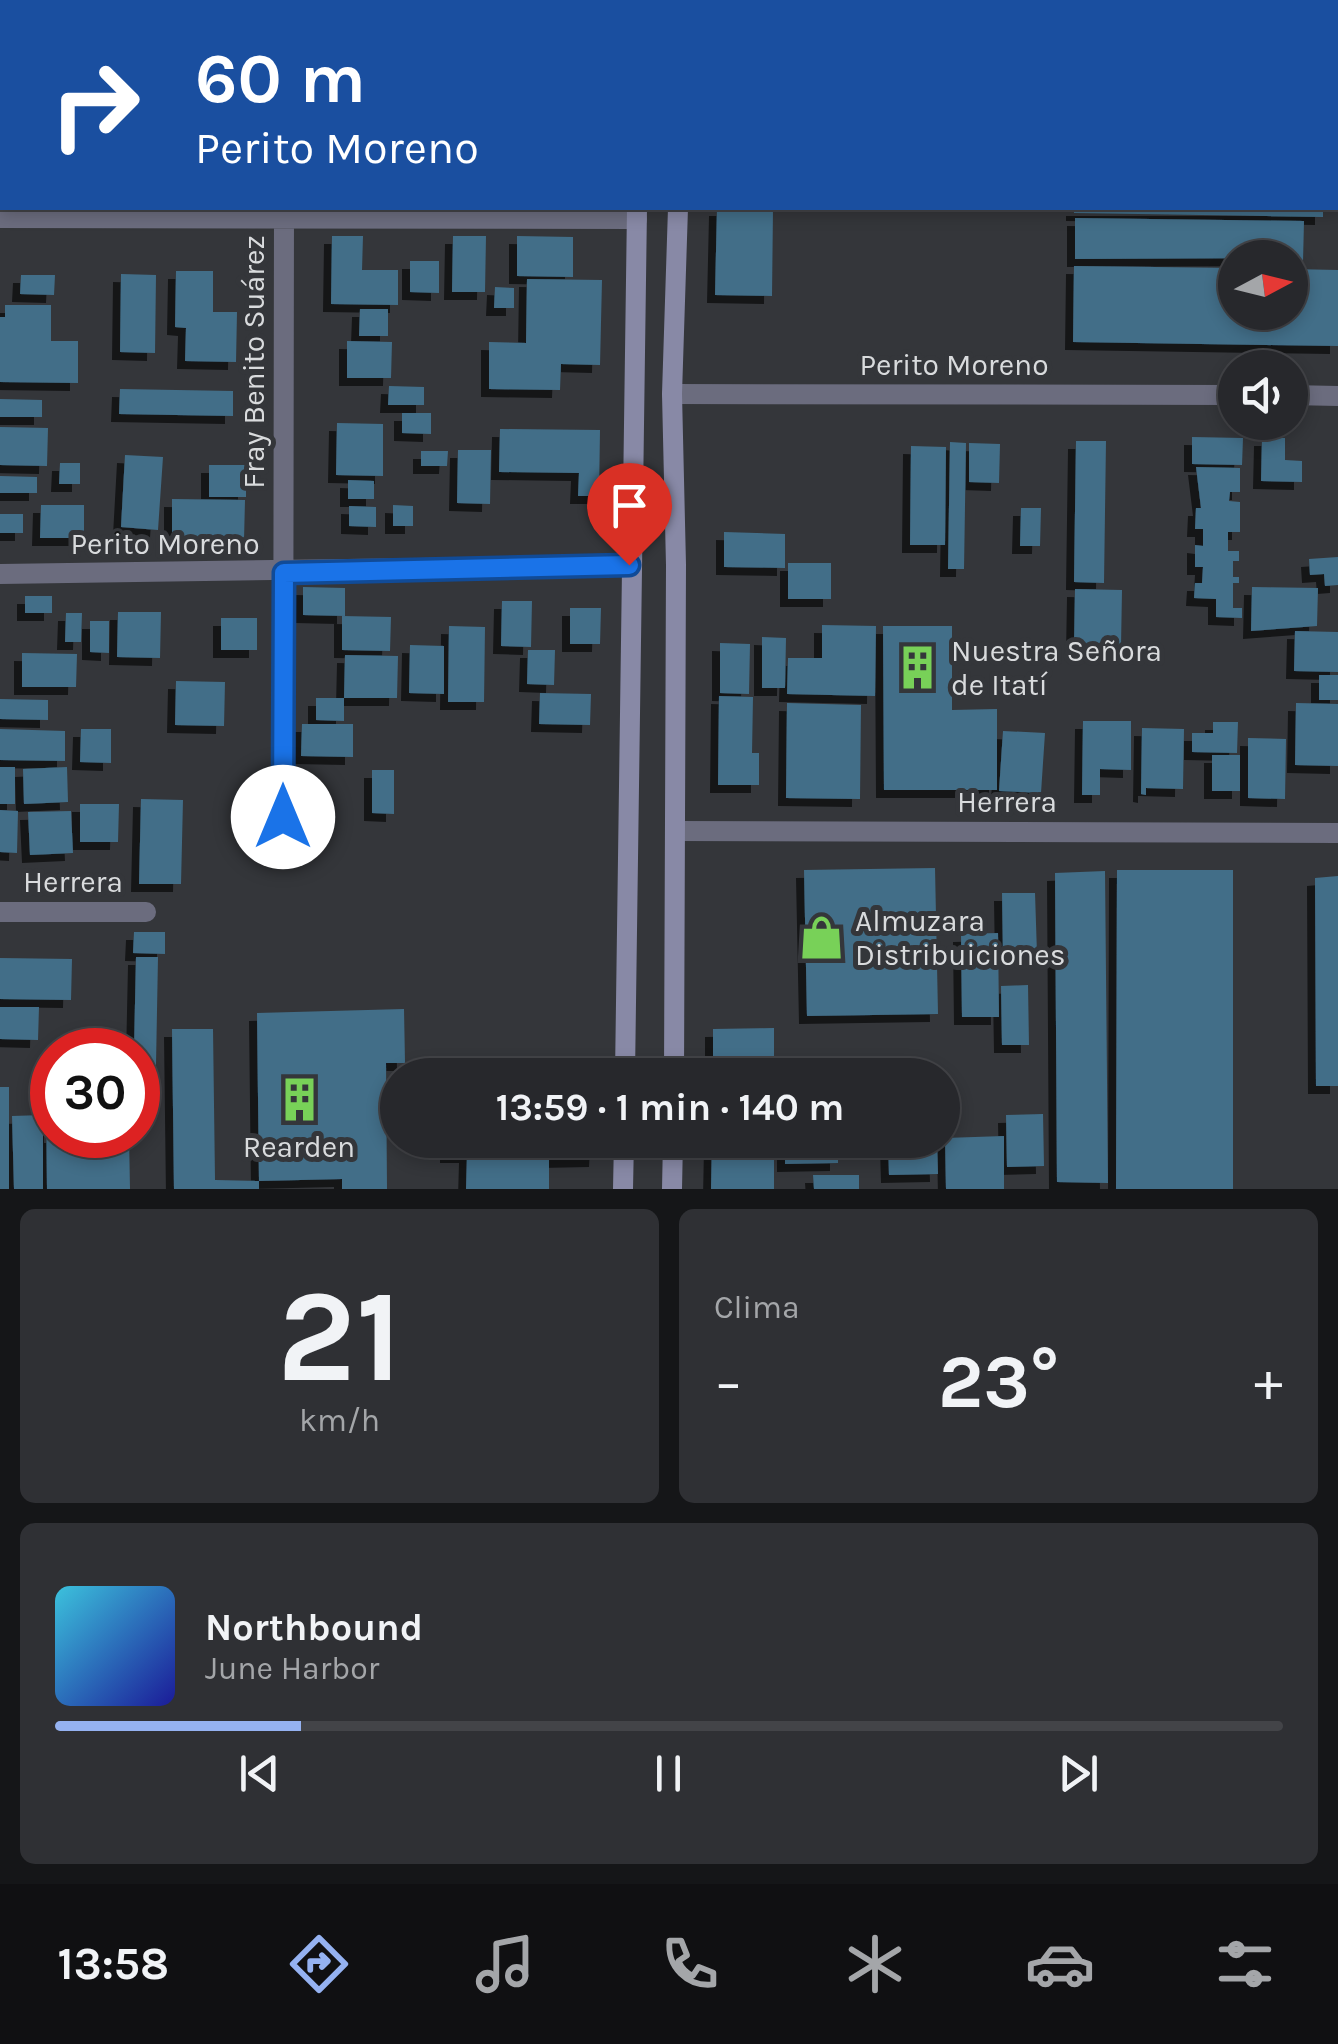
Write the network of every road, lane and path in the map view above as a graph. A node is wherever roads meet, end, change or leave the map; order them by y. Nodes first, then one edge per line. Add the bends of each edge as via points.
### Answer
1 (678, 210) edge
2 (284, 213) edge
3 (637, 213) edge
4 (0, 218) edge
5 (672, 394) junction
6 (1218, 396) edge
7 (1308, 396) edge
8 (1338, 396) edge
9 (629, 565) junction
10 (284, 573) junction
11 (0, 574) edge
12 (283, 817) dead end
13 (675, 831) junction
14 (1338, 833) edge
15 (0, 912) edge
16 (146, 912) dead end
17 (624, 1058) edge
18 (674, 1058) edge
19 (624, 1158) edge
20 (673, 1158) edge
21 (624, 1189) edge
22 (672, 1189) edge

1 - 5 main road
2 - 3 street
2 - 4 street
2 - 10 street, Fray Benito Suárez
3 - 9 main road
5 - 6 street, Perito Moreno
5 - 13 main road
7 - 8 street
9 - 10 street, Perito Moreno
9 - 17 main road
10 - 11 street, Perito Moreno
10 - 12 street, Fray Benito Suárez
13 - 14 street, Herrera
13 - 18 main road
15 - 16 street, Herrera
19 - 21 main road
20 - 22 main road

